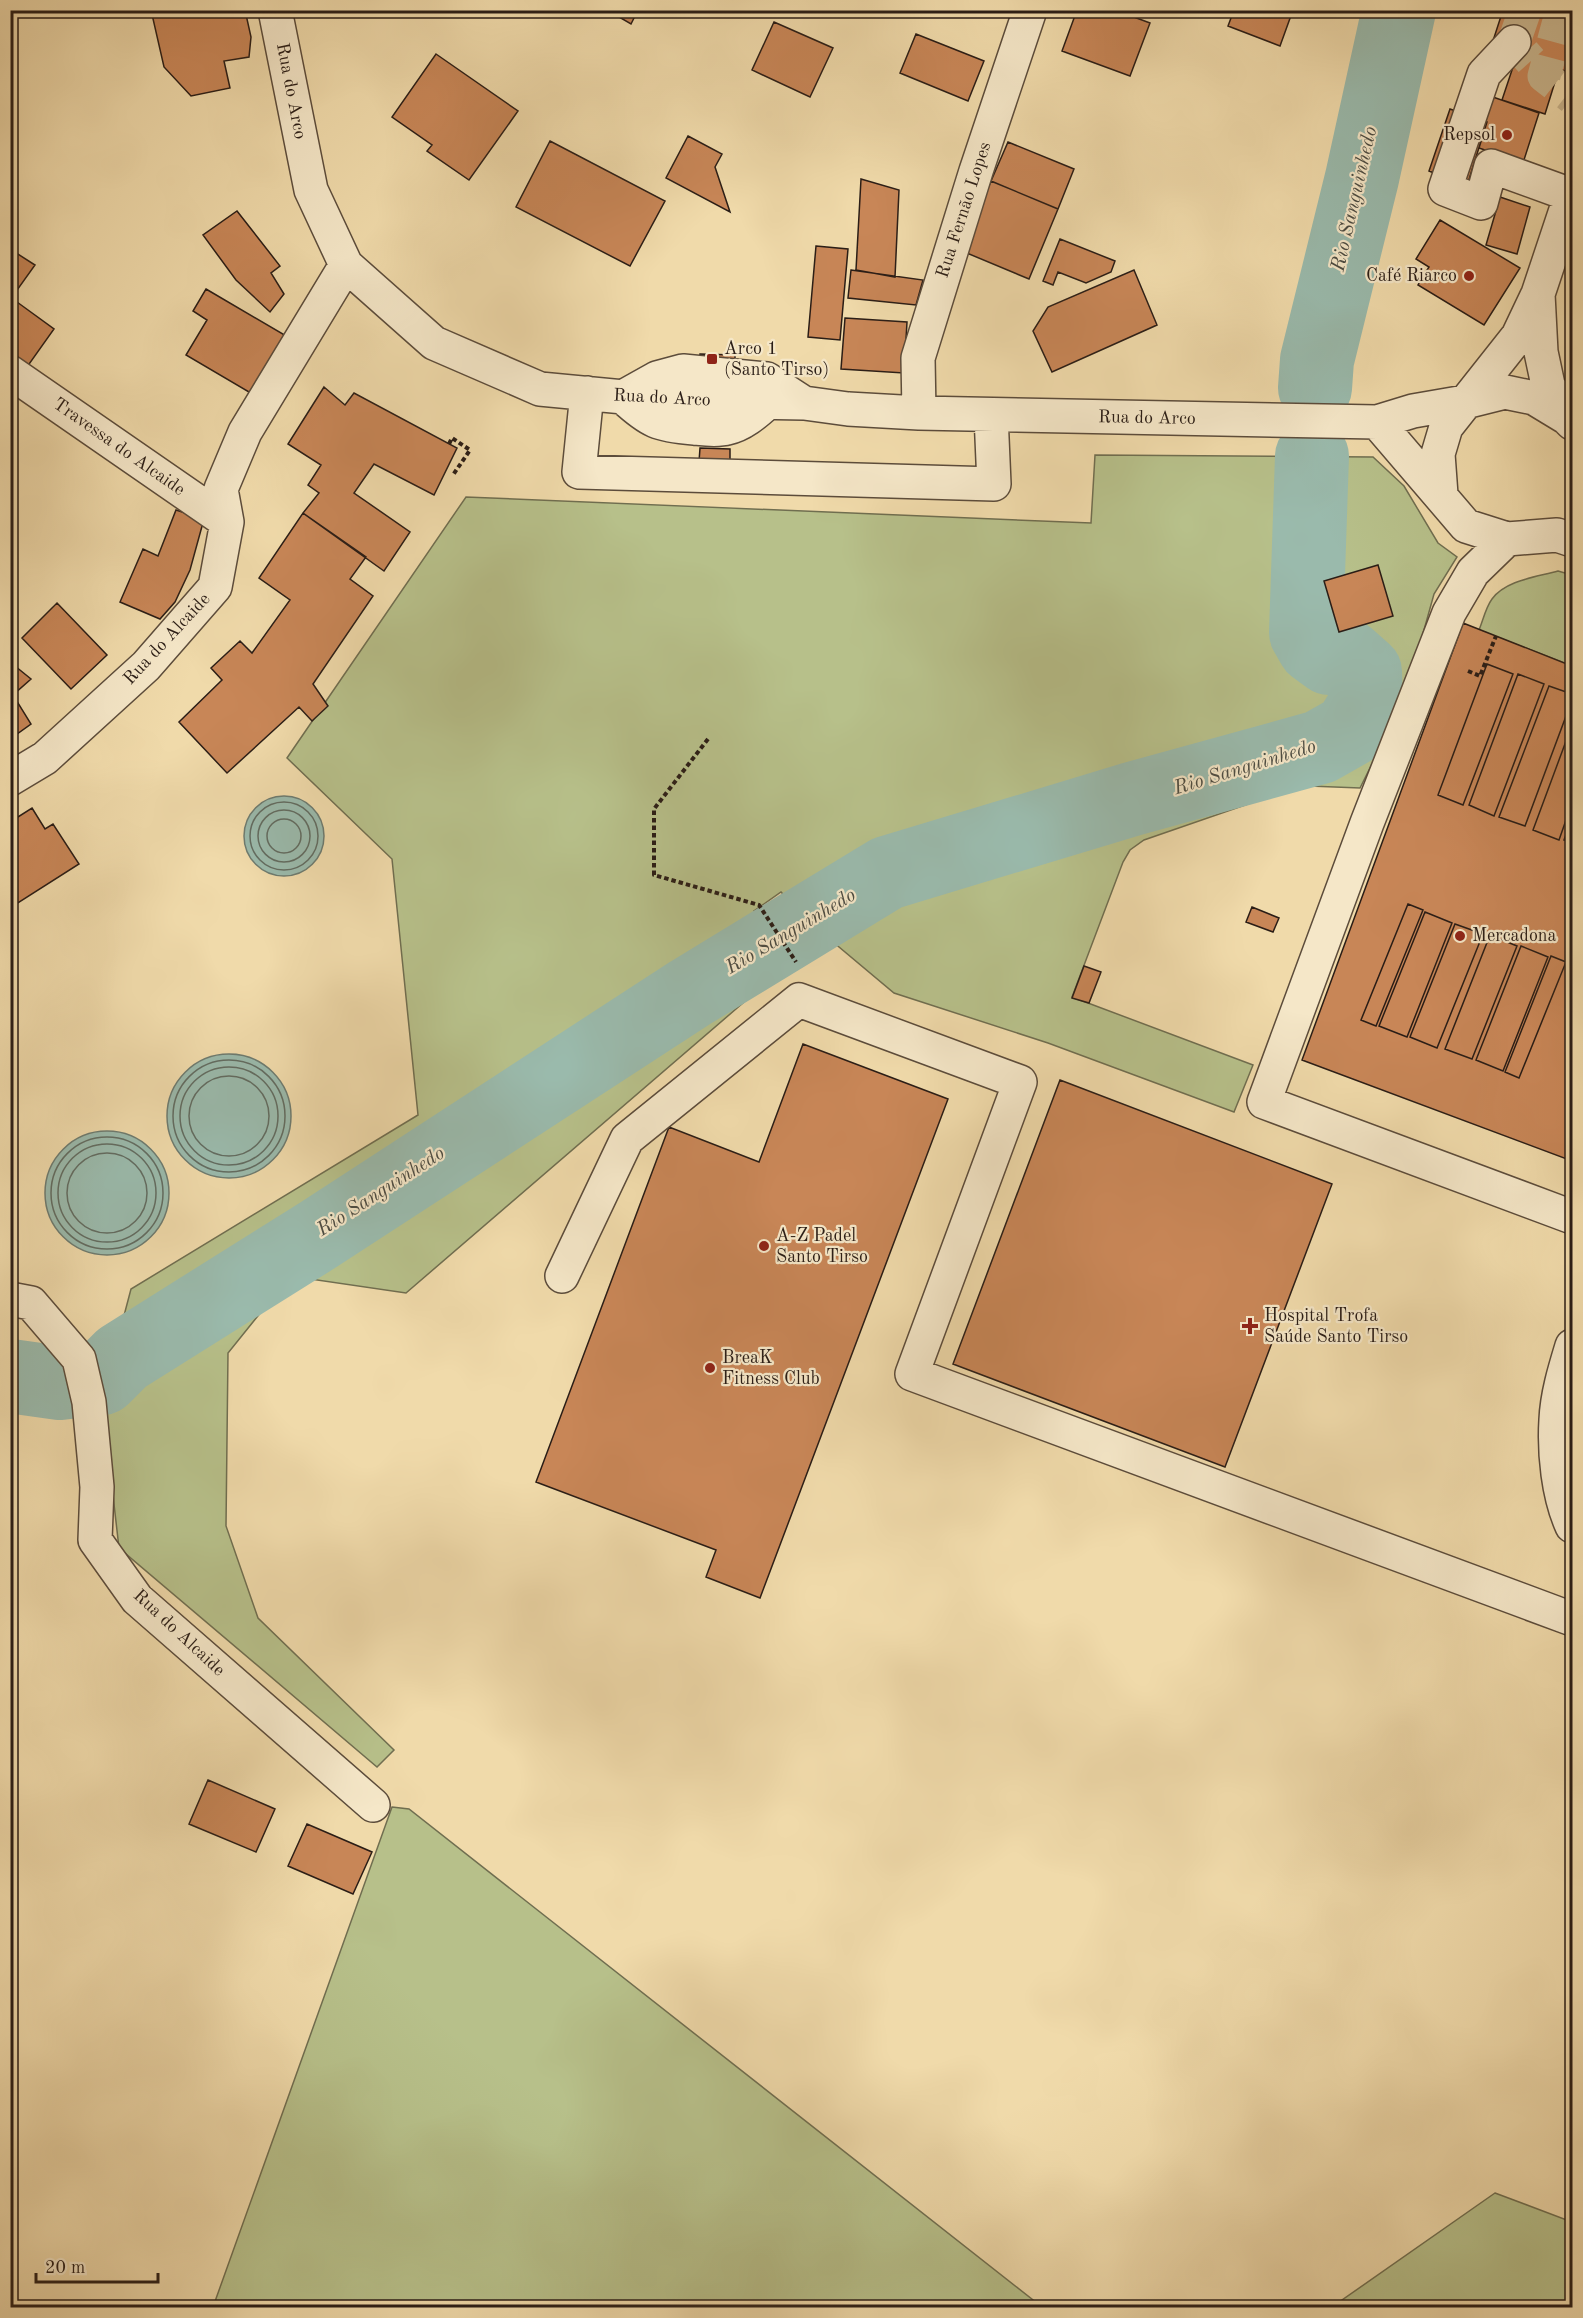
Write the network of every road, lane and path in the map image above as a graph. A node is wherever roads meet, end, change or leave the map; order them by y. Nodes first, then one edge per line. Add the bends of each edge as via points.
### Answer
1 (275, 10) edge
2 (1030, 10) edge
3 (1514, 42) dead end
4 (1572, 193) edge
5 (346, 265) junction
6 (1538, 294) junction
7 (10, 372) edge
8 (587, 393) junction
9 (623, 397) junction
10 (1465, 402) junction
11 (804, 403) junction
12 (919, 413) junction
13 (991, 415) junction
14 (1570, 421) edge
15 (1377, 422) junction
16 (449, 444) dead end
17 (453, 475) dead end
18 (1441, 495) junction
19 (227, 522) junction
20 (1507, 539) junction
21 (1572, 540) edge
22 (708, 739) dead end
23 (10, 779) edge
24 (794, 960) dead end
25 (1572, 1217) edge
26 (562, 1276) dead end
27 (10, 1299) edge
28 (1572, 1346) edge
29 (1572, 1526) edge
30 (1572, 1619) edge
31 (373, 1805) dead end

1 - 5 street, Rua do Arco via 311,190
2 - 12 street, Rua Fernão Lopes via 918,358
3 - 4 street via 1485,74 1445,189 1481,203 1491,166
4 - 6 street
5 - 8 street, Rua do Arco via 434,343 540,389
5 - 19 street, Rua do Alcaide via 245,432 220,489
6 - 10 street via 1518,336
6 - 14 street via 1548,385
7 - 19 street, Travessa do Alcaide
8 - 9 street, Rua do Arco
8 - 13 street via 579,472 994,484
9 - 11 street via 657,378 683,371 767,379
9 - 11 street, Rua do Arco via 642,415 662,425 704,429 728,428 767,404
10 - 14 street via 1505,392 1534,398
10 - 15 street
10 - 18 street via 1446,427 1438,454
11 - 12 street, Rua do Arco via 848,410
12 - 13 street, Rua do Arco
13 - 15 street, Rua do Arco
15 - 18 street
16 - 17 path via 452,438 470,450
18 - 20 street via 1466,526
19 - 23 street, Rua do Alcaide via 214,587 146,666 45,758
20 - 21 street via 1557,535
20 - 25 street via 1473,572 1449,613 1263,1102
22 - 24 path via 654,809 654,874 759,905
26 - 30 street via 627,1139 799,1000 1020,1082 912,1374
27 - 31 street, Rua do Alcaide via 31,1303 80,1359 89,1402 97,1487 95,1540 137,1599
28 - 29 street via 1556,1419 1558,1463

